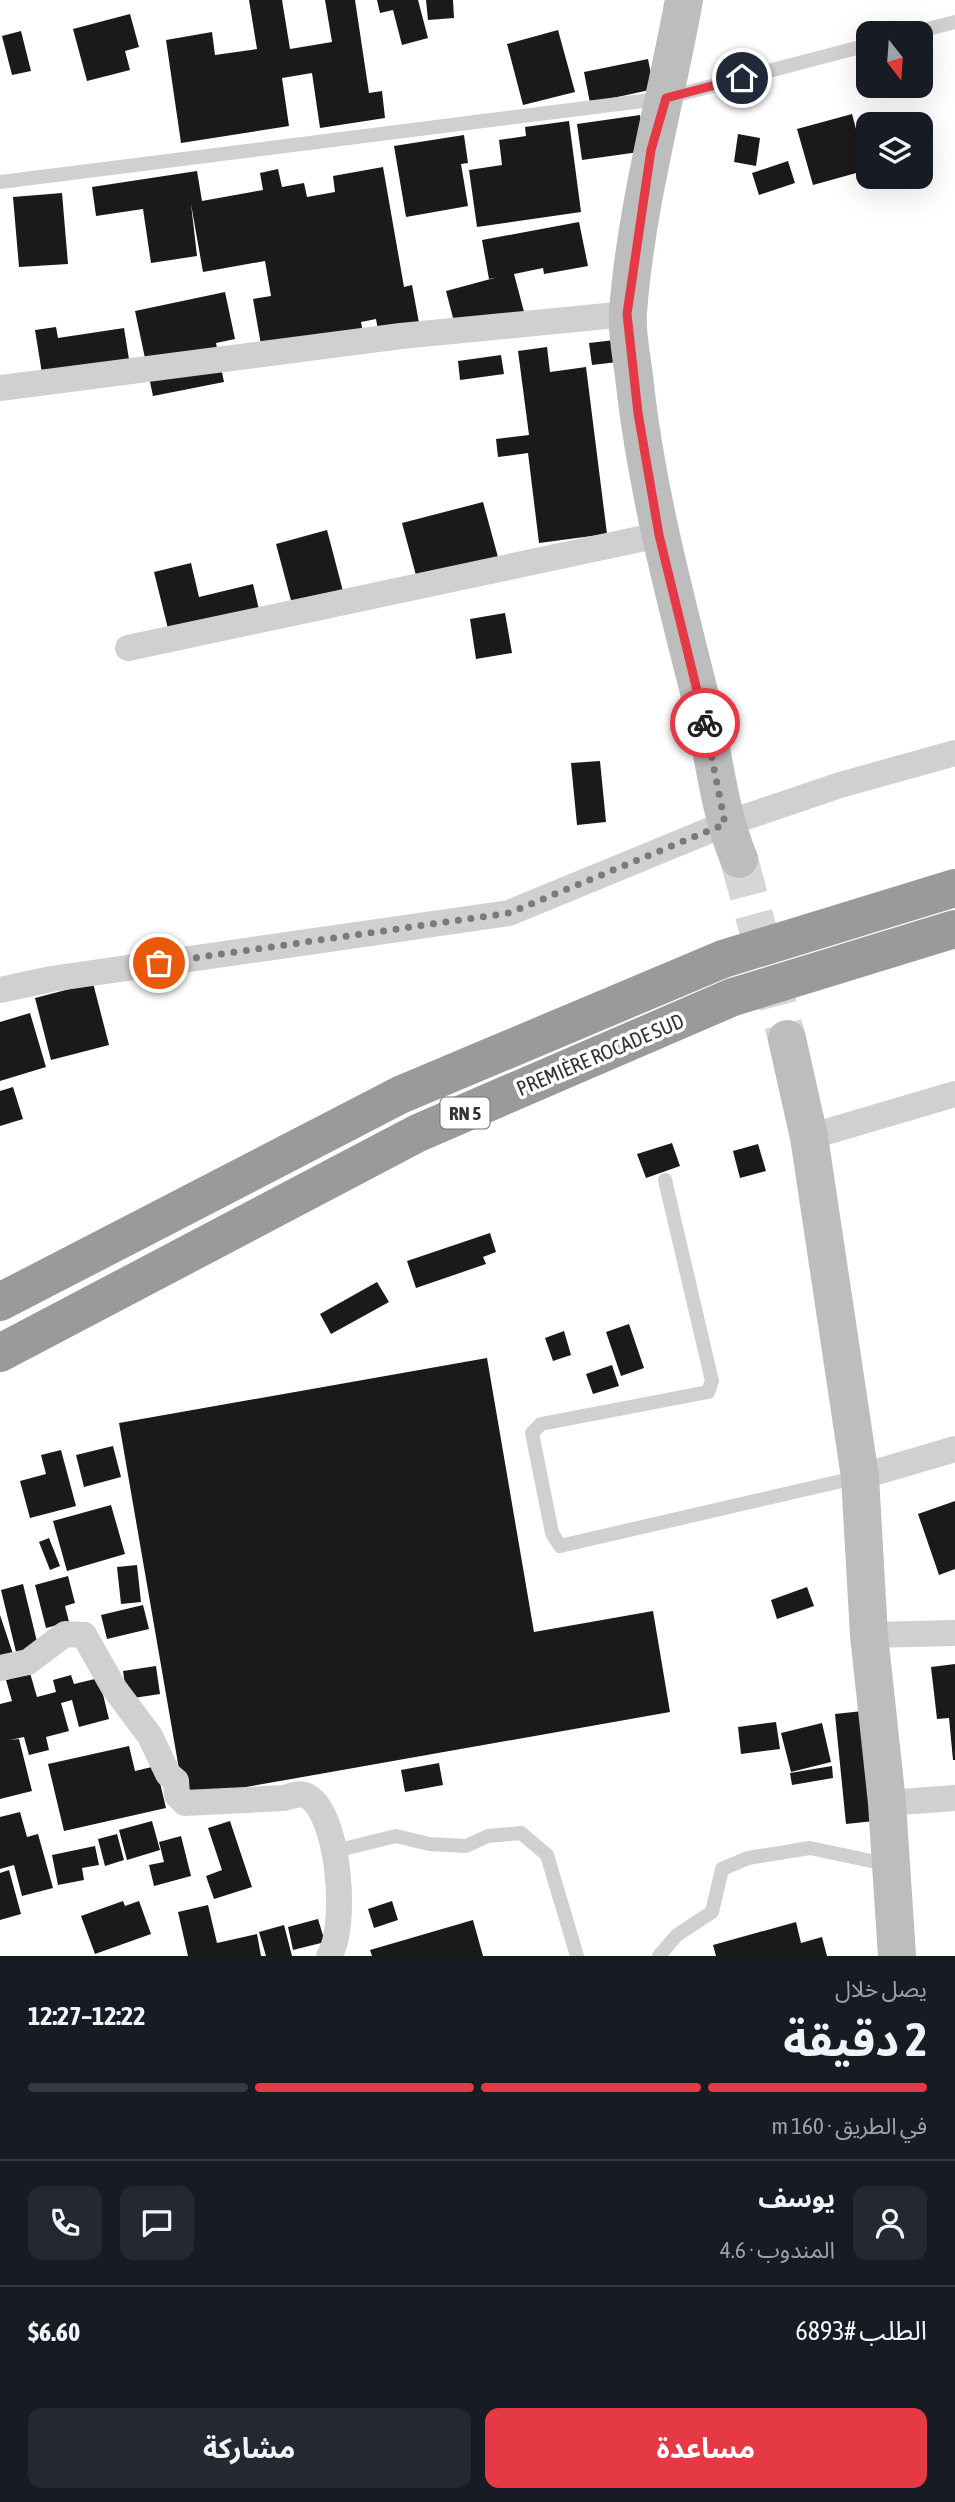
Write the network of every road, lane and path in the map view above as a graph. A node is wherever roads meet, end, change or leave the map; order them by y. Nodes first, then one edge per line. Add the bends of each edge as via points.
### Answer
1 (684, 0) edge
2 (955, 22) edge
3 (933, 28) edge
4 (856, 48) edge
5 (666, 98) junction
6 (0, 182) edge
7 (627, 314) junction
8 (0, 388) edge
9 (659, 535) junction
10 (128, 649) dead end
11 (955, 752) edge
12 (725, 824) junction
13 (738, 859) tunnel mouth
14 (955, 888) edge
15 (955, 929) edge
16 (0, 990) edge
17 (787, 1039) tunnel mouth
18 (954, 1100) edge
19 (810, 1136) junction
20 (665, 1180) dead end
21 (0, 1301) edge
22 (0, 1353) edge
23 (955, 1449) edge
24 (860, 1477) junction
25 (955, 1633) edge
26 (869, 1635) junction
27 (0, 1668) edge
28 (955, 1798) edge
29 (887, 1803) junction
30 (335, 1852) junction
31 (891, 1866) junction
32 (330, 1956) edge
33 (577, 1956) edge
34 (659, 1956) edge
35 (897, 1956) edge

1 - 5 main road
2 - 3 lane
4 - 5 lane
5 - 6 lane
5 - 7 main road via 651,150
7 - 8 street via 401,336
7 - 9 main road
9 - 10 street
9 - 12 main road via 702,704
11 - 12 street
12 - 13 main road
12 - 16 street via 509,913
14 - 21 highway, PREMIÈRE ROCADE SUD / RN 5 via 723,959 400,1095
15 - 22 highway, PREMIÈRE ROCADE SUD / RN 5 via 733,997 418,1133
17 - 19 main road
18 - 19 street
19 - 24 main road
20 - 24 lane via 712,1381 708,1392 541,1424 532,1433 552,1533 560,1546
23 - 24 street
24 - 26 main road
25 - 26 street
26 - 29 main road
27 - 30 street via 28,1662 65,1634 84,1635 114,1688 150,1736 185,1803 307,1796 317,1805
28 - 29 street
29 - 31 main road
30 - 32 street via 341,1900 337,1945
30 - 33 lane via 396,1836 466,1846 488,1836 521,1833 547,1856
31 - 34 lane via 810,1849 748,1858 722,1869 712,1912 677,1936
31 - 35 main road

